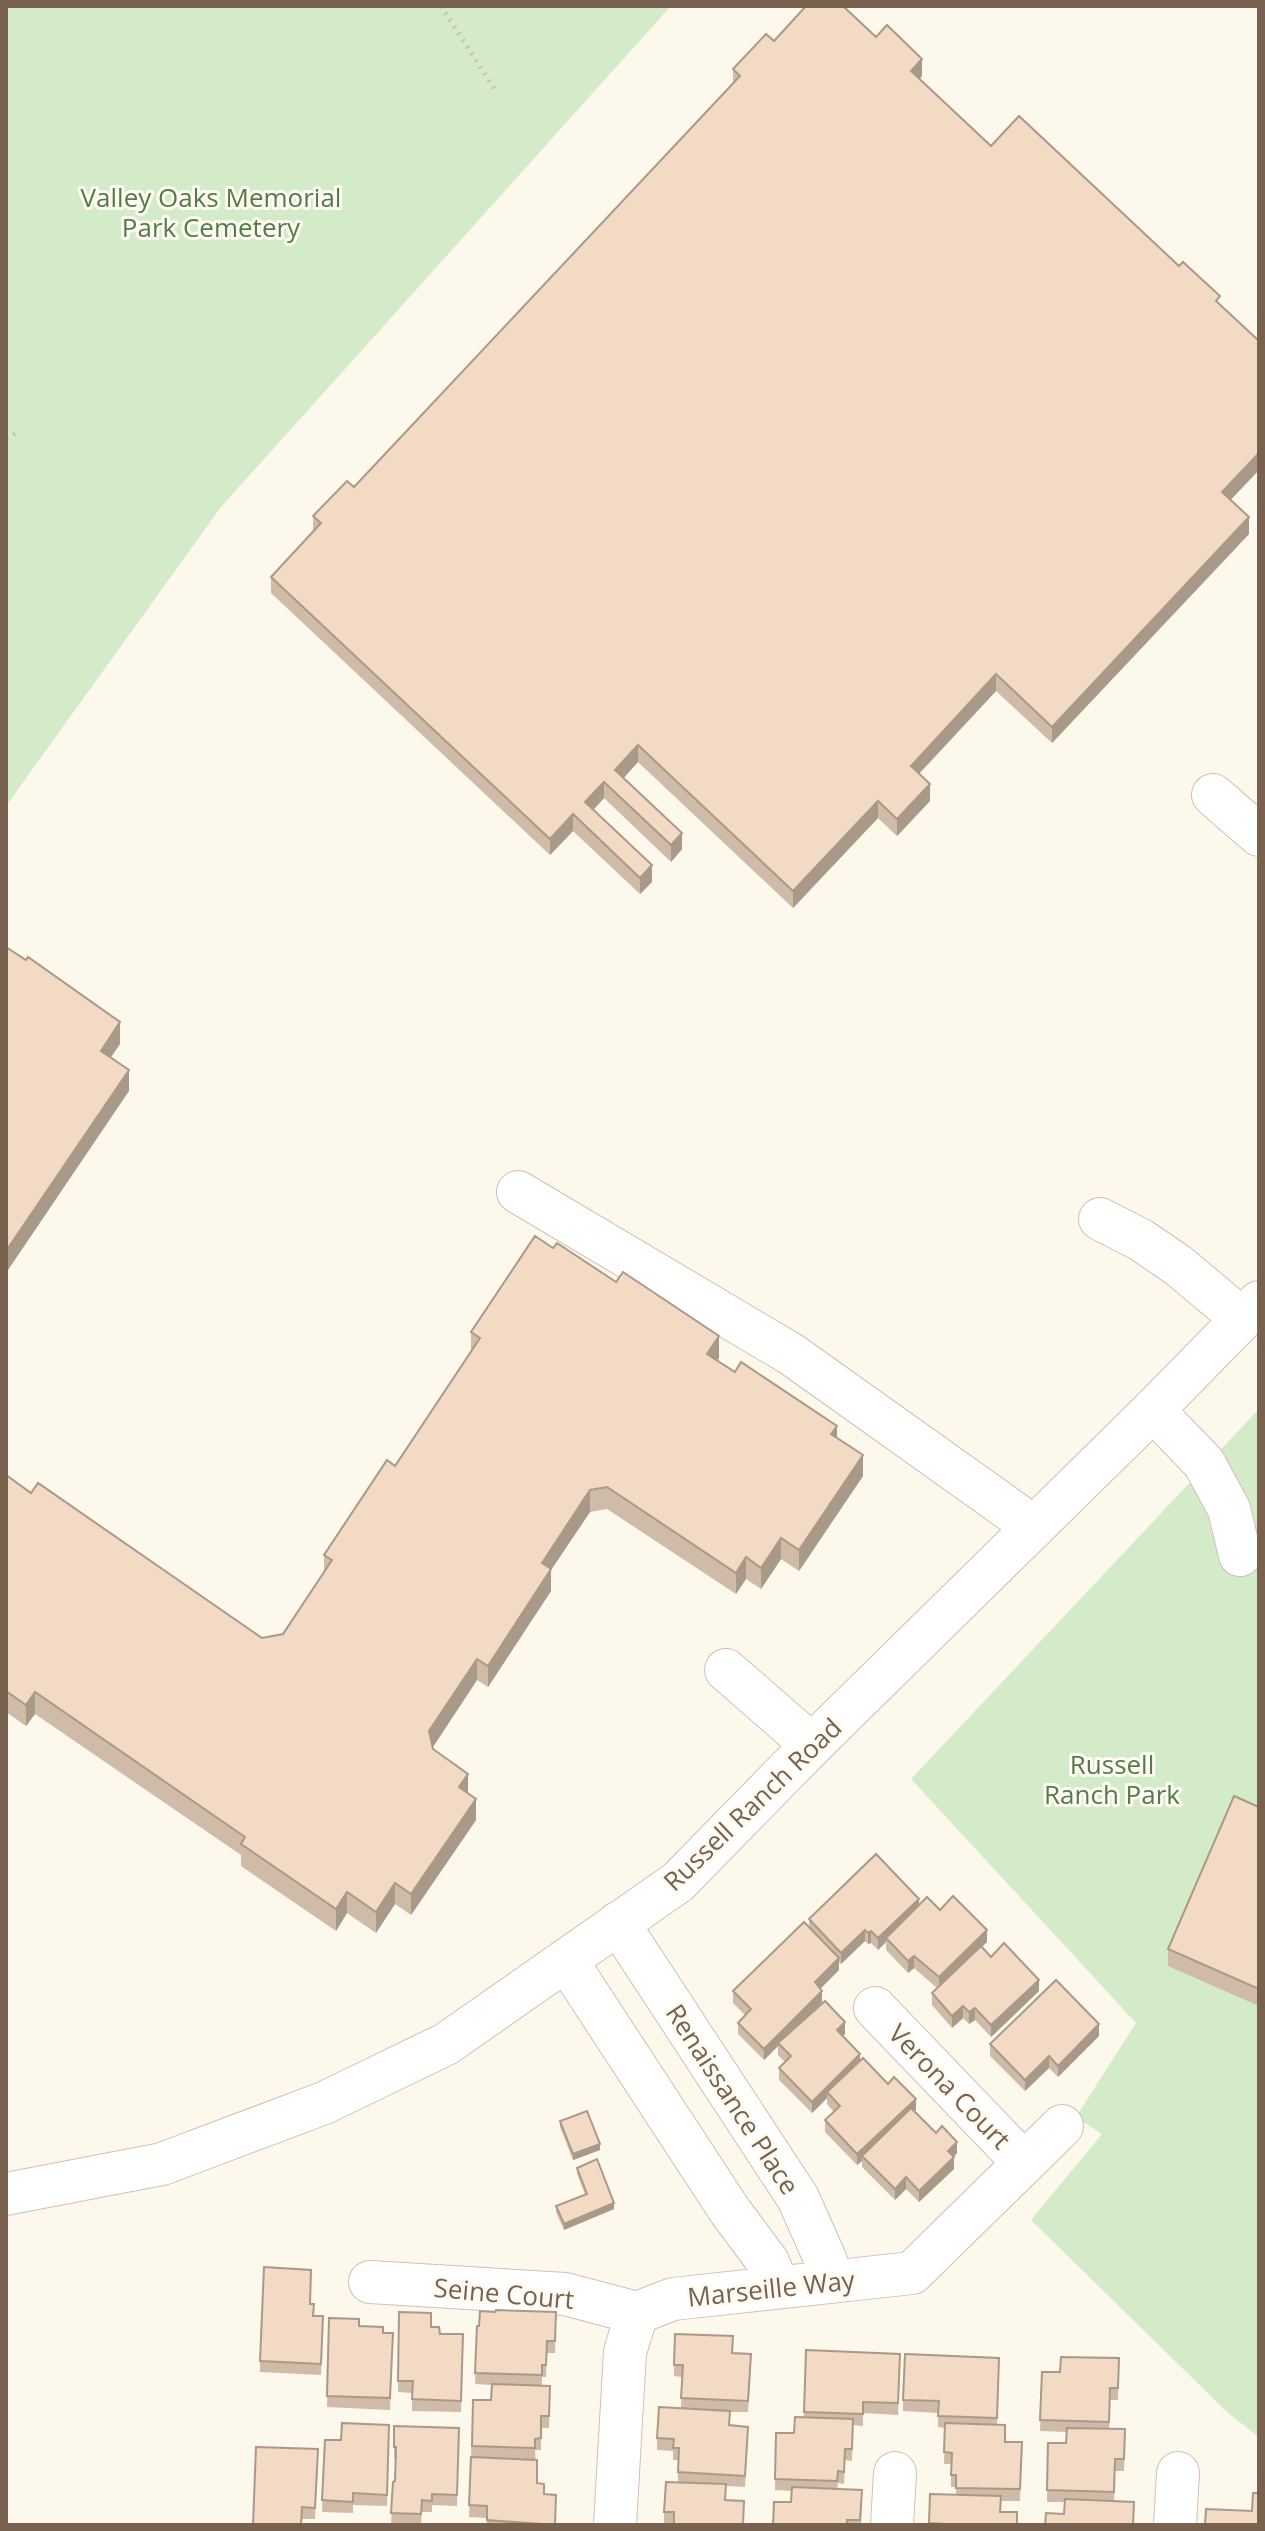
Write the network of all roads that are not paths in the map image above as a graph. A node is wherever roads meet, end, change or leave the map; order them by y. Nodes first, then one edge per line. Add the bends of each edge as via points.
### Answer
1 (1213, 795) dead end
2 (1259, 835) edge
3 (518, 1192) dead end
4 (1100, 1219) dead end
5 (1254, 1308) edge
6 (1153, 1410) junction
7 (1034, 1527) junction
8 (1240, 1555) dead end
9 (726, 1670) dead end
10 (812, 1745) junction
11 (618, 1923) junction
12 (566, 1960) junction
13 (875, 2008) dead end
14 (1062, 2126) dead end
15 (762, 2140) junction
16 (1024, 2163) junction
17 (708, 2177) junction
18 (6, 2194) edge
19 (370, 2282) dead end
20 (830, 2282) junction
21 (778, 2286) junction
22 (637, 2313) junction
23 (895, 2473) dead end
24 (1178, 2473) dead end
25 (615, 2525) edge
26 (892, 2525) edge
27 (1175, 2525) edge

1 - 2 street
3 - 7 street via 791,1354
4 - 5 street
5 - 6 street, Russell Ranch Road
6 - 7 street, Russell Ranch Road
6 - 8 street via 1204,1463 1229,1509
7 - 10 street, Russell Ranch Road
9 - 10 street
10 - 11 street, Russell Ranch Road via 678,1882
11 - 12 street, Russell Ranch Road
11 - 15 street, Renaissance Place
12 - 17 street
12 - 18 street, Russell Ranch Road via 446,2044 324,2103 162,2164
13 - 16 street, Verona Court
14 - 16 street, Marseille Way
15 - 17 street
15 - 20 street, Renaissance Place via 814,2229
16 - 20 street, Marseille Way via 912,2273
17 - 21 street via 768,2262
19 - 22 street, Seine Court via 565,2294
20 - 21 street, Marseille Way
21 - 22 street, Marseille Way via 673,2299
22 - 25 street via 625,2352
23 - 26 street
24 - 27 street

